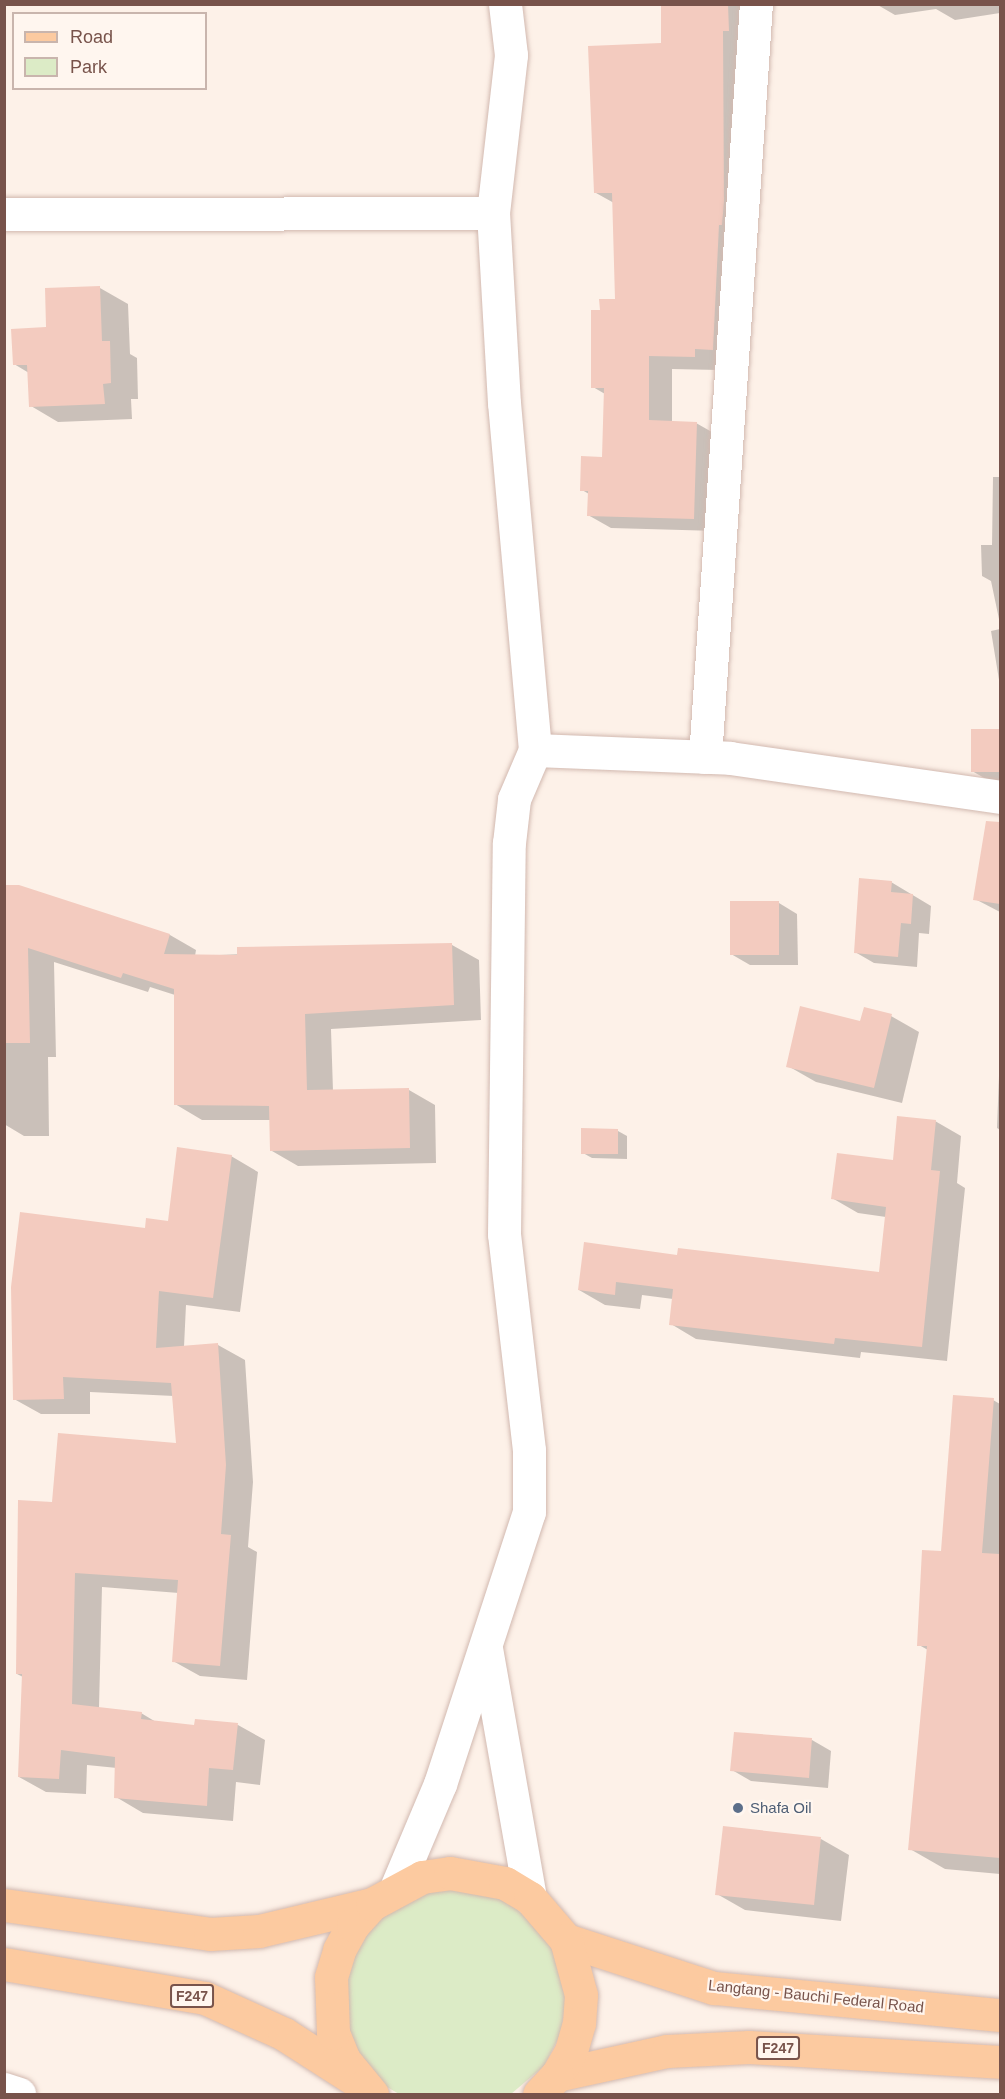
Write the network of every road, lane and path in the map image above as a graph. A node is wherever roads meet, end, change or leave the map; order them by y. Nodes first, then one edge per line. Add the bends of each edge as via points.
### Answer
1 (505, 4) edge
2 (756, 4) edge
3 (493, 213) junction
4 (4, 214) edge
5 (535, 750) junction
6 (705, 757) junction
7 (1000, 797) edge
8 (486, 1646) junction
9 (384, 1896) junction
10 (530, 1898) junction
11 (4, 1905) edge
12 (566, 1940) junction
13 (4, 1964) edge
14 (1000, 2015) edge
15 (1000, 2062) edge
16 (548, 2085) edge
17 (4, 2089) edge
18 (366, 2089) edge
19 (19, 2094) edge

1 - 3 street via 511,55
2 - 6 street
3 - 4 street
3 - 5 street via 504,403
5 - 6 street
5 - 8 street via 514,799 509,843 504,1234 529,1450 529,1512
6 - 7 street
8 - 9 street via 440,1784
8 - 10 street
9 - 10 main road, F247 via 422,1877 460,1874 505,1883
9 - 11 main road, F247 via 259,1931 210,1934
9 - 18 main road, F247 via 353,1925 331,1977 333,2033 344,2060
10 - 12 main road, F247
12 - 14 main road, Langtang - Bauchi Federal Road via 714,1988
12 - 16 main road, F247 via 581,1995 571,2051
13 - 18 main road, F247 via 205,1998 284,2034
15 - 16 main road, F247 via 749,2047 667,2051
17 - 19 street

